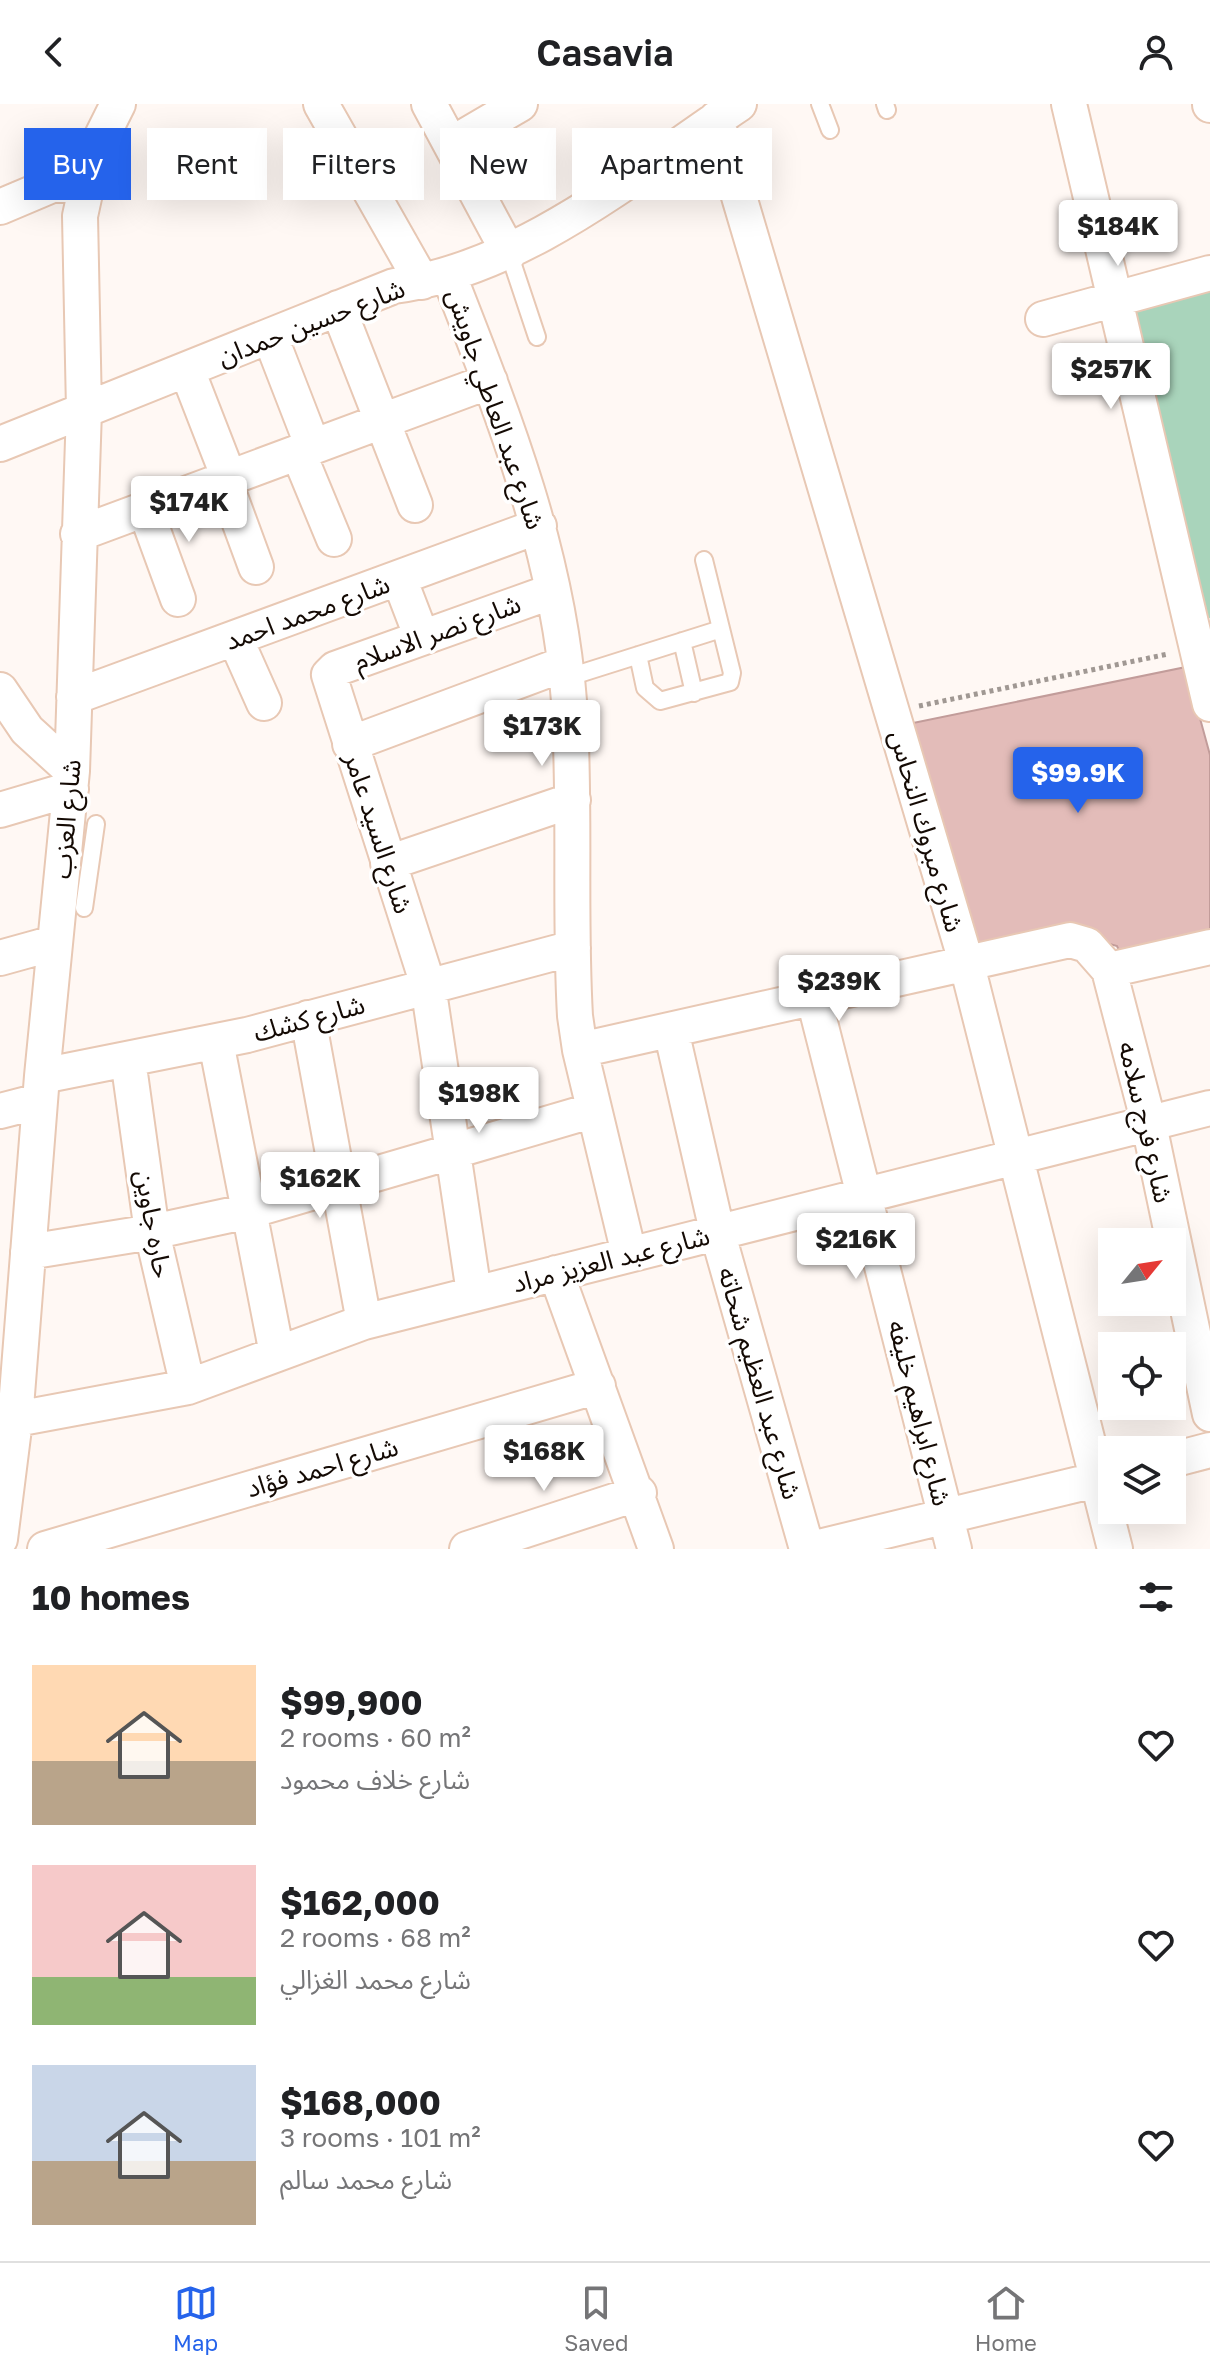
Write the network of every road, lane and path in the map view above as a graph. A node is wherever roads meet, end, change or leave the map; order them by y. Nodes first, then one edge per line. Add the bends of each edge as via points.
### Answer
1 (118, 104) edge
2 (321, 104) edge
3 (429, 104) edge
4 (520, 104) edge
5 (820, 104) edge
6 (1069, 104) edge
7 (726, 110) edge
8 (106, 128) edge
9 (443, 128) edge
10 (479, 128) edge
11 (830, 130) dead end
12 (24, 197) edge
13 (82, 200) edge
14 (481, 200) edge
15 (0, 207) edge
16 (509, 253) junction
17 (1210, 273) edge
18 (436, 279) junction
19 (1115, 298) junction
20 (338, 308) junction
21 (1043, 319) dead end
22 (270, 336) junction
23 (537, 337) dead end
24 (187, 370) junction
25 (490, 381) junction
26 (84, 410) junction
27 (382, 421) junction
28 (0, 444) edge
29 (306, 450) junction
30 (227, 479) junction
31 (415, 505) dead end
32 (145, 509) junction
33 (539, 526) junction
34 (78, 534) junction
35 (334, 539) dead end
36 (704, 560) dead end
37 (256, 567) dead end
38 (399, 578) junction
39 (553, 591) junction
40 (178, 599) dead end
41 (721, 629) junction
42 (1199, 635) edge
43 (235, 638) junction
44 (422, 638) junction
45 (682, 641) junction
46 (638, 655) junction
47 (565, 671) junction
48 (330, 682) joint
49 (0, 690) edge
50 (694, 693) junction
51 (74, 697) junction
52 (264, 703) dead end
53 (1210, 704) edge
54 (892, 712) junction
55 (350, 744) junction
56 (72, 780) junction
57 (573, 800) junction
58 (0, 810) edge
59 (96, 824) dead end
60 (388, 863) junction
61 (74, 882) junction
62 (84, 908) dead end
63 (54, 943) junction
64 (1210, 947) edge
65 (573, 948) junction
66 (0, 958) edge
67 (967, 965) junction
68 (1109, 970) junction
69 (428, 985) junction
70 (814, 999) junction
71 (308, 1018) junction
72 (671, 1030) junction
73 (216, 1042) junction
74 (580, 1050) junction
75 (128, 1059) junction
76 (40, 1089) junction
77 (1210, 1108) edge
78 (594, 1110) junction
79 (0, 1111) edge
80 (1148, 1120) junction
81 (453, 1151) junction
82 (1016, 1154) junction
83 (339, 1184) junction
84 (864, 1194) junction
85 (249, 1211) junction
86 (717, 1231) junction
87 (152, 1232) junction
88 (19, 1244) edge
89 (629, 1254) junction
90 (556, 1273) junction
91 (474, 1293) junction
92 (364, 1322) junction
93 (277, 1354) junction
94 (598, 1386) junction
95 (188, 1387) junction
96 (1210, 1414) edge
97 (8, 1421) edge
98 (1098, 1449) edge
99 (1210, 1450) edge
100 (1186, 1456) edge
101 (1098, 1480) edge
102 (639, 1493) junction
103 (946, 1516) junction
104 (1112, 1524) edge
105 (0, 1539) edge
106 (45, 1549) edge
107 (467, 1549) edge
108 (656, 1549) edge
109 (809, 1549) edge
110 (954, 1549) edge
111 (1115, 1549) edge

1 - 8 street, شارع العزب
2 - 18 street, شارع عبد العاطي جاويش
3 - 9 street
4 - 10 street
5 - 11 lane
6 - 19 street
7 - 16 street, شارع حسين حمدان
7 - 54 street, شارع مبروك النحاس
12 - 15 street
13 - 26 street, شارع العزب
14 - 16 street
16 - 18 street, شارع حسين حمدان
16 - 23 lane
17 - 19 street
18 - 20 street, شارع حسين حمدان via 394,286
18 - 25 street, شارع عبد العاطي جاويش
19 - 21 street
19 - 42 street
20 - 22 street, شارع حسين حمدان
20 - 27 street
22 - 24 street, شارع حسين حمدان
22 - 29 street
24 - 26 street, شارع حسين حمدان
24 - 30 street
25 - 27 street
25 - 33 street, شارع عبد العاطي جاويش
26 - 28 street, شارع حسين حمدان
26 - 34 street, شارع العزب
27 - 29 street
27 - 31 street
29 - 30 street
29 - 35 street
30 - 32 street
30 - 37 street
32 - 34 street
32 - 40 street
33 - 38 street, شارع محمد احمد
33 - 39 street, شارع عبد العاطي جاويش
34 - 51 street, شارع العزب
36 - 41 lane
38 - 43 street, شارع محمد احمد
38 - 44 street
39 - 44 street, شارع نصر الاسلام
39 - 47 street, شارع عبد العاطي جاويش
41 - 45 lane
41 - 50 lane via 733,678 726,685
42 - 53 street
42 - 54 path
43 - 51 street, شارع محمد احمد
43 - 52 street
44 - 48 street, شارع نصر الاسلام via 335,669
45 - 46 lane
45 - 50 lane
46 - 47 lane
46 - 50 lane via 645,688 653,698
47 - 55 street
47 - 57 street, شارع عبد العاطي جاويش
48 - 55 street, شارع السيد عامر
49 - 56 street
51 - 56 street, شارع العزب
54 - 67 street, شارع مبروك النحاس
55 - 60 street, شارع السيد عامر
56 - 58 street
56 - 61 street, شارع العزب
57 - 60 street
57 - 65 street, شارع عبد العاطي جاويش
59 - 61 lane
60 - 69 street, شارع السيد عامر
61 - 62 lane
61 - 63 street, شارع العزب
63 - 66 street
63 - 76 street, شارع العزب
64 - 68 street
65 - 69 street, شارع كشك
65 - 74 street, شارع عبد العاطي جاويش
67 - 68 street via 1070,940 1087,945
67 - 70 street
67 - 82 street, شارع مبروك النحاس
68 - 80 street, شارع فرج سلامه
69 - 71 street, شارع كشك
69 - 81 street, شارع السيد عامر
70 - 72 street
70 - 84 street, شارع ابراهيم خليفه
71 - 73 street, شارع كشك
71 - 83 street
72 - 74 street
72 - 86 street, شارع عبد العظيم شحاته
73 - 75 street, شارع كشك
73 - 85 street
74 - 78 street, شارع عبد العاطي جاويش
75 - 76 street, شارع كشك
75 - 87 street, حاره جاوين
76 - 79 street, شارع كشك
76 - 88 street, شارع العزب
77 - 80 street, شارع عبد العزيز مراد
78 - 81 street
78 - 89 street, شارع عبد العاطي جاويش
80 - 82 street, شارع عبد العزيز مراد
80 - 96 street, شارع فرج سلامه
81 - 83 street
81 - 91 street, شارع السيد عامر
82 - 84 street, شارع عبد العزيز مراد
82 - 98 street, شارع مبروك النحاس
83 - 85 street
83 - 92 street
84 - 86 street, شارع عبد العزيز مراد
84 - 103 street, شارع ابراهيم خليفه
85 - 87 street
85 - 93 street
86 - 89 street, شارع عبد العزيز مراد
86 - 109 street, شارع عبد العظيم شحاته
87 - 88 street
87 - 95 street, حاره جاوين
88 - 97 street, شارع العزب
89 - 90 street, شارع عبد العزيز مراد
90 - 91 street, شارع عبد العزيز مراد
90 - 94 street
91 - 92 street, شارع عبد العزيز مراد
92 - 93 street, شارع عبد العزيز مراد
93 - 95 street, شارع عبد العزيز مراد
94 - 102 street
94 - 106 street, شارع احمد فؤاد
95 - 97 street, شارع عبد العزيز مراد
97 - 105 street, شارع العزب
99 - 100 street
101 - 103 street
102 - 107 street
102 - 108 street
103 - 109 street
103 - 110 street, شارع ابراهيم خليفه
104 - 111 street, شارع مبروك النحاس

